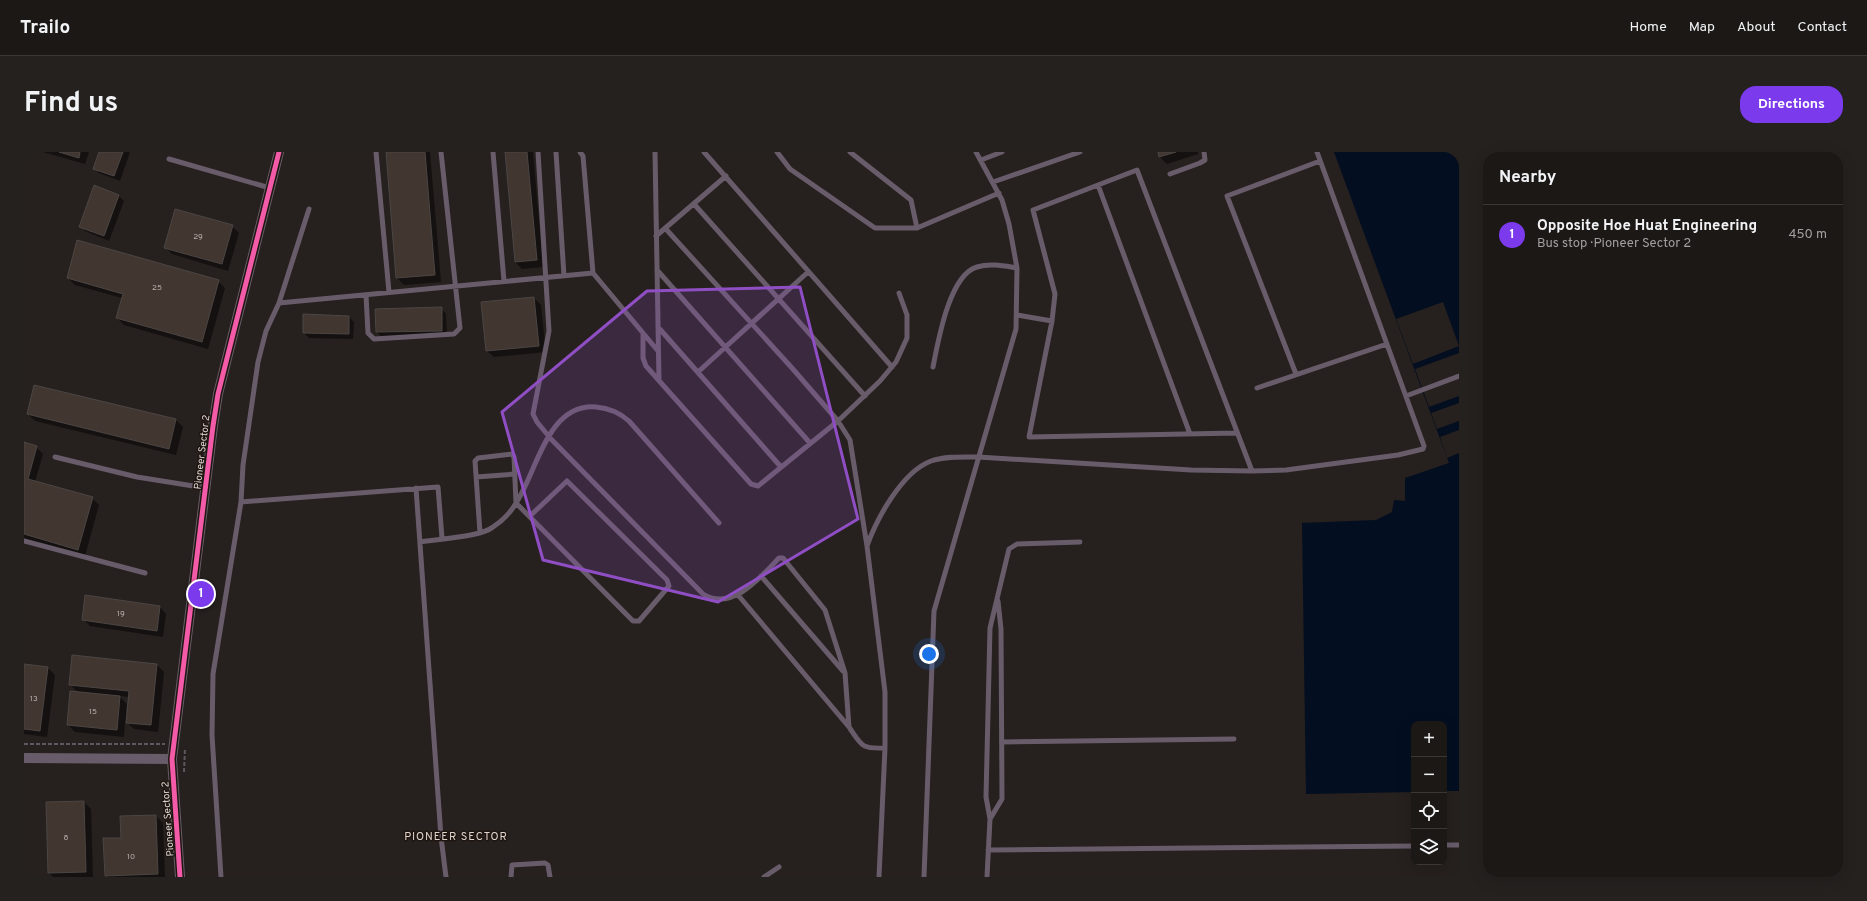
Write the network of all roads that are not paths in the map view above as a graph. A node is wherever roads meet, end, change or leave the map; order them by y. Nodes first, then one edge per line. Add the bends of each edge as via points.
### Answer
1 (279, 152) edge
2 (376, 152) edge
3 (441, 152) edge
4 (492, 152) edge
5 (538, 152) edge
6 (556, 152) edge
7 (580, 152) edge
8 (655, 152) edge
9 (704, 152) edge
10 (777, 152) edge
11 (850, 152) edge
12 (976, 152) edge
13 (1002, 152) edge
14 (1080, 152) edge
15 (1204, 152) edge
16 (1317, 152) edge
17 (169, 158) dead end
18 (980, 160) junction
19 (1320, 161) junction
20 (1170, 174) dead end
21 (726, 176) junction
22 (993, 182) junction
23 (1098, 185) junction
24 (270, 188) junction
25 (999, 193) junction
26 (694, 204) junction
27 (309, 209) dead end
28 (665, 228) junction
29 (917, 228) junction
30 (656, 236) junction
31 (1017, 268) junction
32 (657, 270) junction
33 (808, 272) junction
34 (593, 273) junction
35 (564, 276) junction
36 (546, 277) junction
37 (504, 281) junction
38 (456, 285) junction
39 (389, 292) junction
40 (899, 293) dead end
41 (366, 295) junction
42 (779, 299) junction
43 (279, 303) junction
44 (1017, 315) junction
45 (1052, 321) junction
46 (751, 324) junction
47 (658, 328) junction
48 (643, 333) junction
49 (1387, 344) junction
50 (725, 348) junction
51 (658, 351) junction
52 (892, 367) junction
53 (933, 367) dead end
54 (698, 372) junction
55 (1296, 374) junction
56 (1459, 376) edge
57 (659, 380) junction
58 (1257, 388) dead end
59 (865, 396) junction
60 (1406, 396) junction
61 (838, 421) junction
62 (1237, 433) junction
63 (1190, 434) junction
64 (549, 436) junction
65 (810, 443) junction
66 (978, 456) junction
67 (55, 457) dead end
68 (782, 467) junction
69 (1252, 471) junction
70 (515, 474) junction
71 (476, 477) junction
72 (206, 488) junction
73 (416, 488) junction
74 (241, 502) junction
75 (516, 503) junction
76 (530, 516) junction
77 (719, 523) dead end
78 (480, 533) junction
79 (442, 538) junction
80 (24, 541) edge
81 (420, 542) junction
82 (1080, 542) dead end
83 (867, 546) junction
84 (145, 573) dead end
85 (761, 576) junction
86 (738, 595) junction
87 (998, 596) junction
88 (845, 673) junction
89 (849, 727) junction
90 (1234, 739) dead end
91 (1002, 742) junction
92 (885, 748) junction
93 (24, 758) edge
94 (172, 759) junction
95 (990, 819) junction
96 (1447, 845) edge
97 (1459, 845) edge
98 (1411, 846) edge
99 (988, 850) junction
100 (779, 867) dead end
101 (180, 877) edge
102 (221, 877) edge
103 (446, 877) edge
104 (511, 877) edge
105 (550, 877) edge
106 (764, 877) edge
107 (879, 877) edge
108 (924, 877) edge
109 (987, 877) edge

1 - 24 street, Pioneer Sector 2
2 - 39 lane
3 - 38 lane
4 - 37 lane
5 - 36 lane
6 - 35 lane
7 - 34 lane via 583,156
8 - 30 lane
9 - 21 lane
10 - 29 lane via 790,169 876,228
11 - 29 lane via 911,200
12 - 18 lane
13 - 18 lane
14 - 22 lane
15 - 20 lane via 1204,160 1200,163
16 - 19 lane
17 - 24 lane
18 - 22 lane
19 - 49 lane
19 - 55 lane via 1227,196
21 - 26 lane
21 - 33 lane
22 - 25 lane
23 - 45 lane via 1033,210 1054,294
23 - 62 lane via 1137,170
23 - 63 lane
24 - 72 street, Pioneer Sector 2 via 218,394
25 - 29 lane
25 - 31 lane via 1009,224
26 - 28 lane
26 - 42 lane
27 - 43 lane
28 - 30 lane
28 - 46 lane
30 - 32 lane
31 - 44 lane
31 - 53 lane via 993,265 976,267 962,275 947,308
32 - 47 lane
32 - 50 lane
33 - 42 lane
33 - 52 lane
34 - 35 lane
34 - 48 lane
35 - 36 lane
36 - 37 lane
36 - 64 lane via 549,331 533,414 536,422
37 - 38 lane
38 - 39 lane
38 - 41 lane via 460,328 454,334 374,339 368,332
39 - 41 lane
40 - 52 lane via 907,315 907,338
41 - 43 lane
42 - 46 lane
42 - 59 lane
43 - 74 lane via 266,331 258,362 243,465
44 - 45 lane
44 - 66 lane via 1016,328
45 - 63 lane via 1029,437
46 - 50 lane
46 - 61 lane
47 - 51 lane
47 - 54 lane
48 - 51 lane
48 - 57 lane via 644,362
49 - 55 lane
49 - 60 lane
50 - 54 lane
50 - 65 lane
51 - 57 lane
52 - 59 lane
54 - 68 lane
55 - 58 lane
56 - 60 lane
57 - 68 lane via 754,486 761,485
59 - 61 lane
60 - 69 lane via 1423,449 1286,470
61 - 65 lane
61 - 83 lane via 850,440
62 - 63 lane
62 - 69 lane
64 - 75 lane
64 - 77 lane via 563,417 575,410 588,407 605,408 622,415
64 - 86 lane via 703,594 718,600
65 - 68 lane
66 - 69 lane via 1192,470
66 - 83 lane via 931,461 920,468 890,499 875,524
66 - 108 lane via 934,611
67 - 72 lane via 137,477
70 - 71 lane
70 - 71 lane via 512,454 478,458 474,463
70 - 75 lane
71 - 78 lane
72 - 94 street, Pioneer Sector 2
73 - 74 lane
73 - 79 lane via 438,487
73 - 81 lane
74 - 102 lane via 213,674 212,735
75 - 76 lane
75 - 78 lane via 492,529
76 - 76 lane via 567,481 667,580 669,586 639,621 633,621
78 - 79 lane
79 - 81 lane
80 - 84 lane
81 - 103 lane
82 - 87 lane via 1013,546 1009,549
83 - 92 lane via 885,692
85 - 86 lane
85 - 88 lane
85 - 88 lane via 779,558 783,558 825,610
86 - 89 lane
87 - 91 lane via 1001,628
87 - 95 lane via 990,628 986,797
88 - 89 lane
89 - 92 lane via 865,748
90 - 91 lane
91 - 95 lane via 1002,799
92 - 107 lane
93 - 94 street
94 - 101 street, Pioneer Sector 2
95 - 99 lane
96 - 97 lane
98 - 99 lane
99 - 109 lane
100 - 106 lane
104 - 105 lane via 512,865 545,863 548,865

